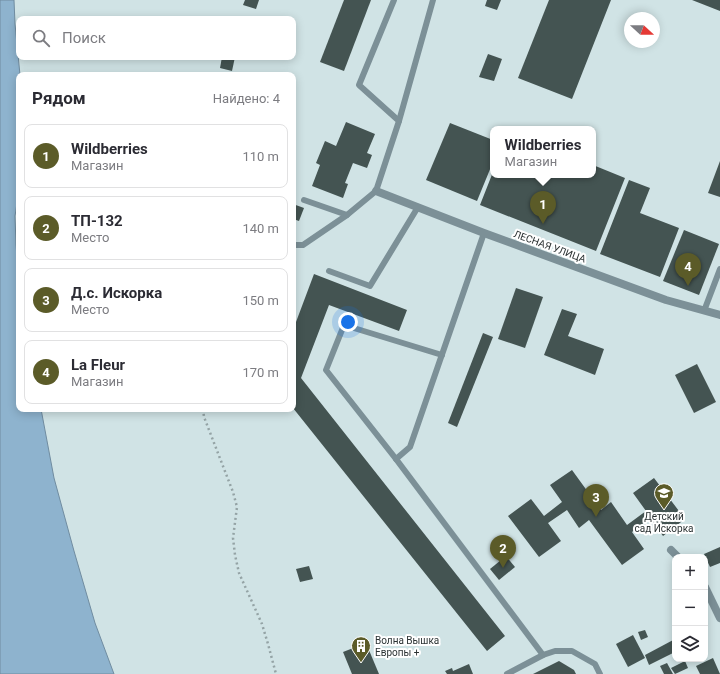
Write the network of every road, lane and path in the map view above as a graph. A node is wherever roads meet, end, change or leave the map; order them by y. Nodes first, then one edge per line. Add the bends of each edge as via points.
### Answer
1 (394, 0) edge
2 (433, 0) edge
3 (399, 121) junction
4 (376, 191) junction
5 (304, 200) dead end
6 (418, 208) junction
7 (347, 215) junction
8 (484, 233) junction
9 (296, 245) edge
10 (720, 269) edge
11 (329, 271) dead end
12 (704, 311) junction
13 (720, 315) edge
14 (442, 355) junction
15 (203, 412) edge
16 (396, 459) junction
17 (671, 550) dead end
18 (675, 554) edge
19 (706, 590) edge
20 (720, 618) edge
21 (543, 655) junction
22 (276, 674) edge
23 (507, 674) edge
24 (600, 674) edge

1 - 3 lane via 359,85
2 - 3 lane
3 - 4 lane
4 - 6 street, ЛЕСНАЯ УЛИЦА
4 - 7 lane
5 - 7 lane
6 - 8 street, ЛЕСНАЯ УЛИЦА
6 - 11 lane via 370,286
7 - 9 lane via 303,245
8 - 12 street, ЛЕСНАЯ УЛИЦА via 666,300
8 - 14 lane
10 - 12 lane
12 - 13 street, ЛЕСНАЯ УЛИЦА
14 - 16 lane via 410,447
14 - 16 lane via 344,325 326,370
15 - 22 path via 233,492 236,507 234,555 239,573 262,624
16 - 21 lane
17 - 18 street
19 - 20 street
21 - 23 lane
21 - 24 lane via 555,650 572,651 595,664

